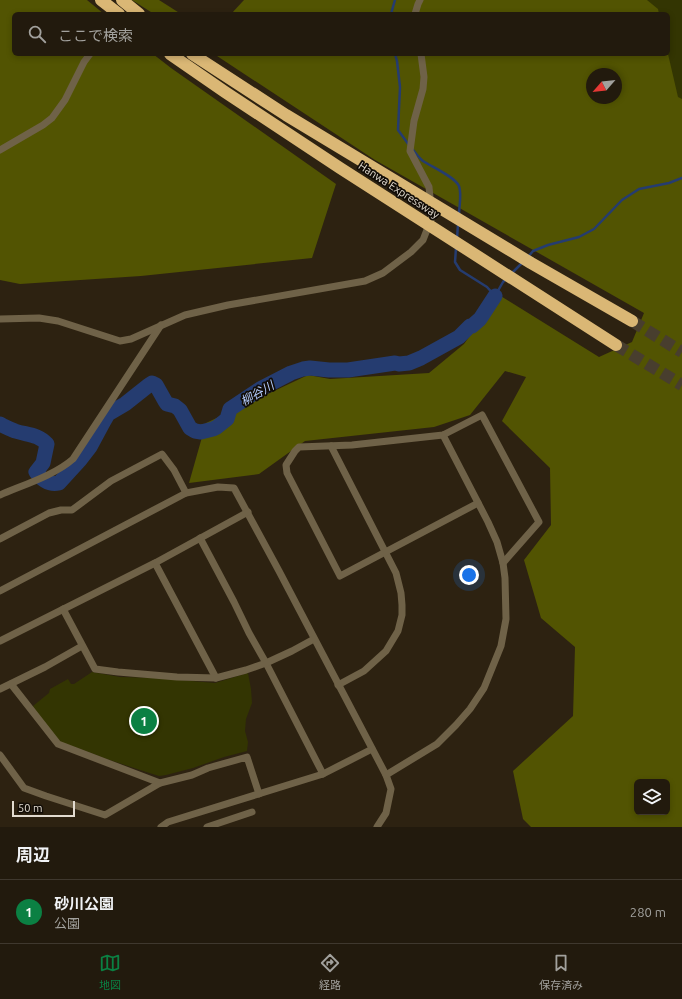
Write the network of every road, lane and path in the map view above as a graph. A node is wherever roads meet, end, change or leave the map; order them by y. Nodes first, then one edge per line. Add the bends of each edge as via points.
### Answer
1 (101, 0) edge
2 (122, 0) edge
3 (420, 0) edge
4 (116, 12) edge
5 (137, 12) edge
6 (416, 12) edge
7 (88, 56) edge
8 (173, 56) edge
9 (195, 56) edge
10 (421, 56) edge
11 (0, 150) edge
12 (0, 319) edge
13 (632, 321) tunnel mouth
14 (161, 325) junction
15 (616, 345) tunnel mouth
16 (443, 435) junction
17 (331, 446) junction
18 (186, 493) junction
19 (0, 495) edge
20 (478, 504) junction
21 (248, 512) junction
22 (200, 538) junction
23 (0, 539) edge
24 (386, 552) junction
25 (155, 563) junction
26 (502, 563) junction
27 (0, 591) edge
28 (63, 609) junction
29 (314, 639) junction
30 (0, 642) edge
31 (82, 646) junction
32 (266, 663) junction
33 (216, 678) junction
34 (12, 684) junction
35 (338, 685) junction
36 (0, 690) edge
37 (372, 749) junction
38 (0, 755) edge
39 (322, 774) junction
40 (386, 775) junction
41 (160, 783) junction
42 (259, 794) junction
43 (252, 812) dead end
44 (161, 827) edge
45 (207, 827) edge
46 (377, 827) edge

1 - 4 highway
2 - 5 highway
3 - 6 street
7 - 11 street via 65,100 52,118
8 - 15 highway, Hanwa Expressway via 340,168
9 - 13 highway, Hanwa Expressway via 348,152
10 - 14 street via 423,89 414,121 410,150 429,187 432,217 423,240 383,273 365,281 185,314
12 - 14 street via 39,318 58,321 120,341 131,339
14 - 19 street via 73,459 65,466
16 - 17 street
16 - 20 street
16 - 26 street via 482,415 539,522
17 - 24 street
17 - 24 street via 298,447 286,465 287,473 327,551 340,576
18 - 21 street via 218,487 234,488
18 - 23 street via 162,454 111,481 72,510 49,513
18 - 27 street
20 - 24 street
20 - 26 street via 497,542
21 - 22 street
21 - 29 street
22 - 25 street
22 - 32 street
24 - 35 street via 396,572 401,593 402,615 398,631 386,651 364,672
25 - 28 street
25 - 33 street
26 - 40 street via 506,619 501,646 484,688 470,709 437,744
28 - 30 street
28 - 31 street
29 - 32 street
29 - 35 street
31 - 33 street via 96,669
31 - 34 street
32 - 33 street
32 - 39 street
34 - 36 street
34 - 41 street via 58,744
35 - 37 street
37 - 39 street
37 - 40 street
38 - 41 street via 24,788 105,815
39 - 42 street
40 - 46 street via 391,790 386,813
41 - 42 street via 247,757
42 - 44 street via 168,822
43 - 45 street

